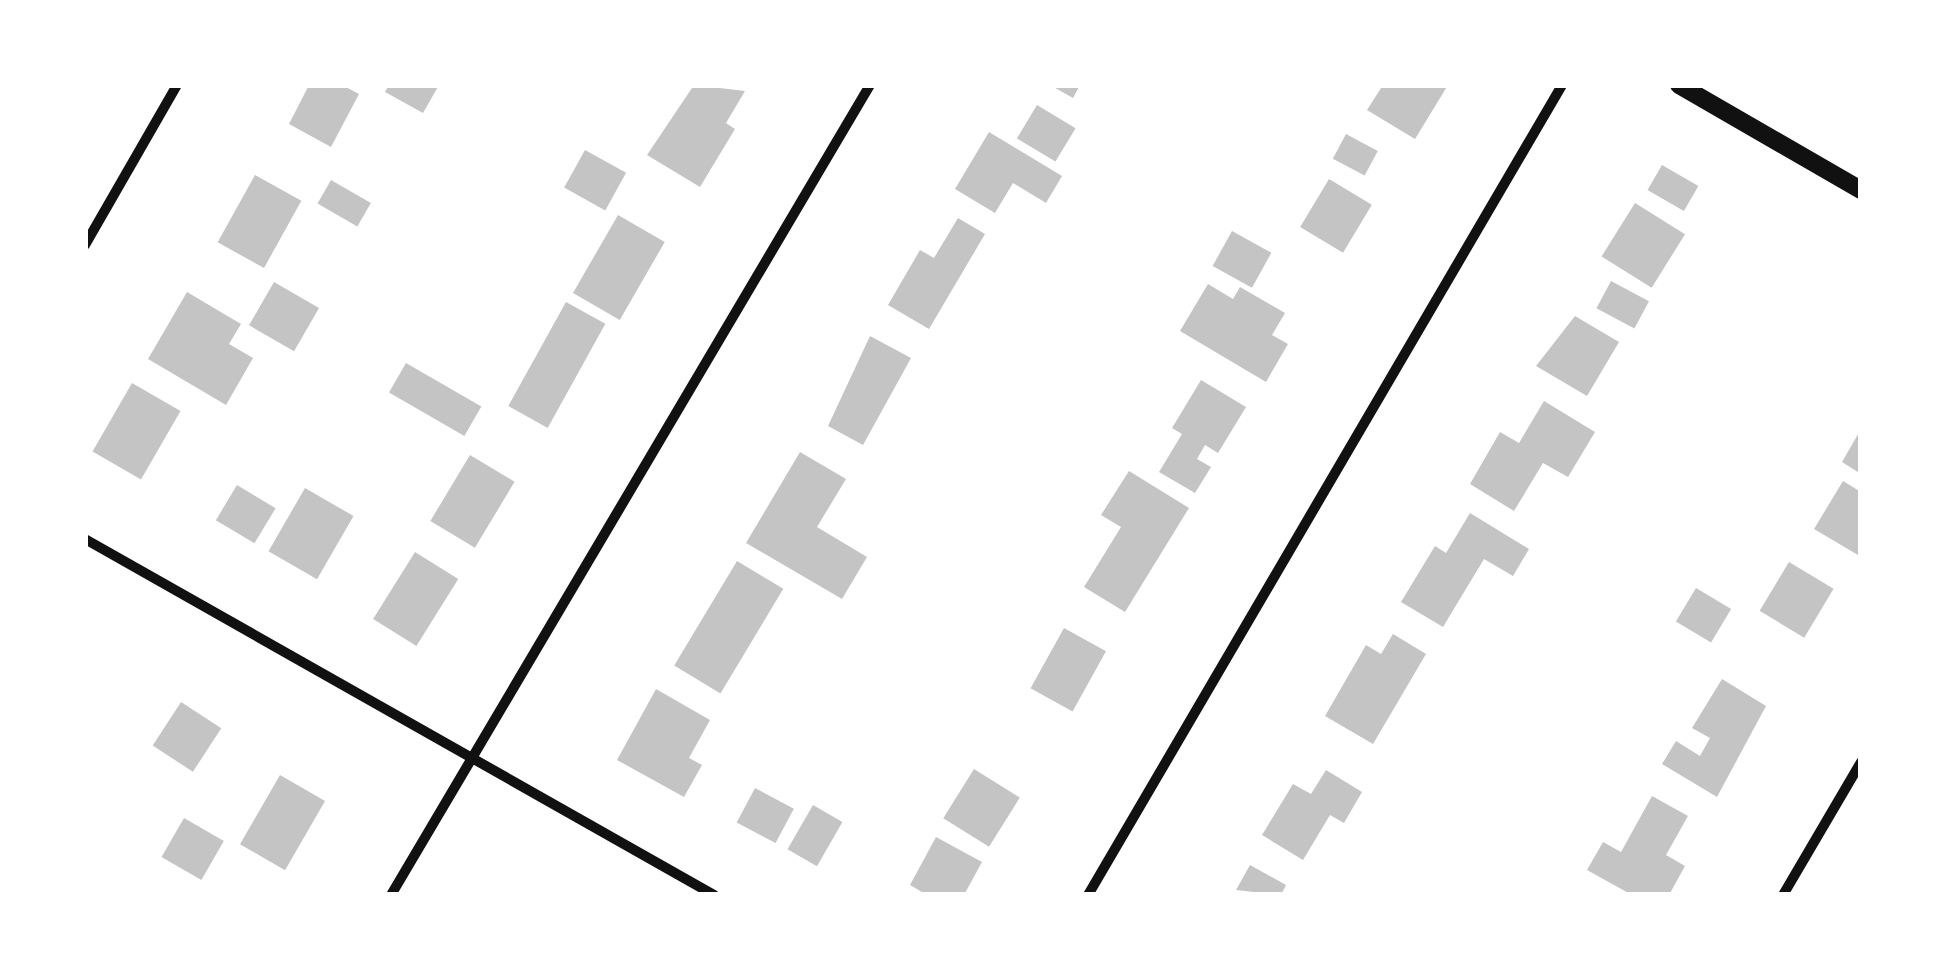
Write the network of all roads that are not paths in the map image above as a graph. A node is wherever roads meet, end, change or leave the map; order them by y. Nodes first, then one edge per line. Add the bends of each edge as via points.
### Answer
1 (177, 85) edge
2 (870, 85) edge
3 (1562, 85) edge
4 (1679, 85) edge
5 (1861, 190) edge
6 (85, 245) edge
7 (85, 539) edge
8 (473, 756) junction
9 (1861, 762) edge
10 (391, 895) edge
11 (714, 895) edge
12 (1088, 895) edge
13 (1783, 895) edge

1 - 6 street
2 - 8 street
3 - 12 street
4 - 5 street
7 - 8 street
8 - 10 street
8 - 11 street
9 - 13 street

